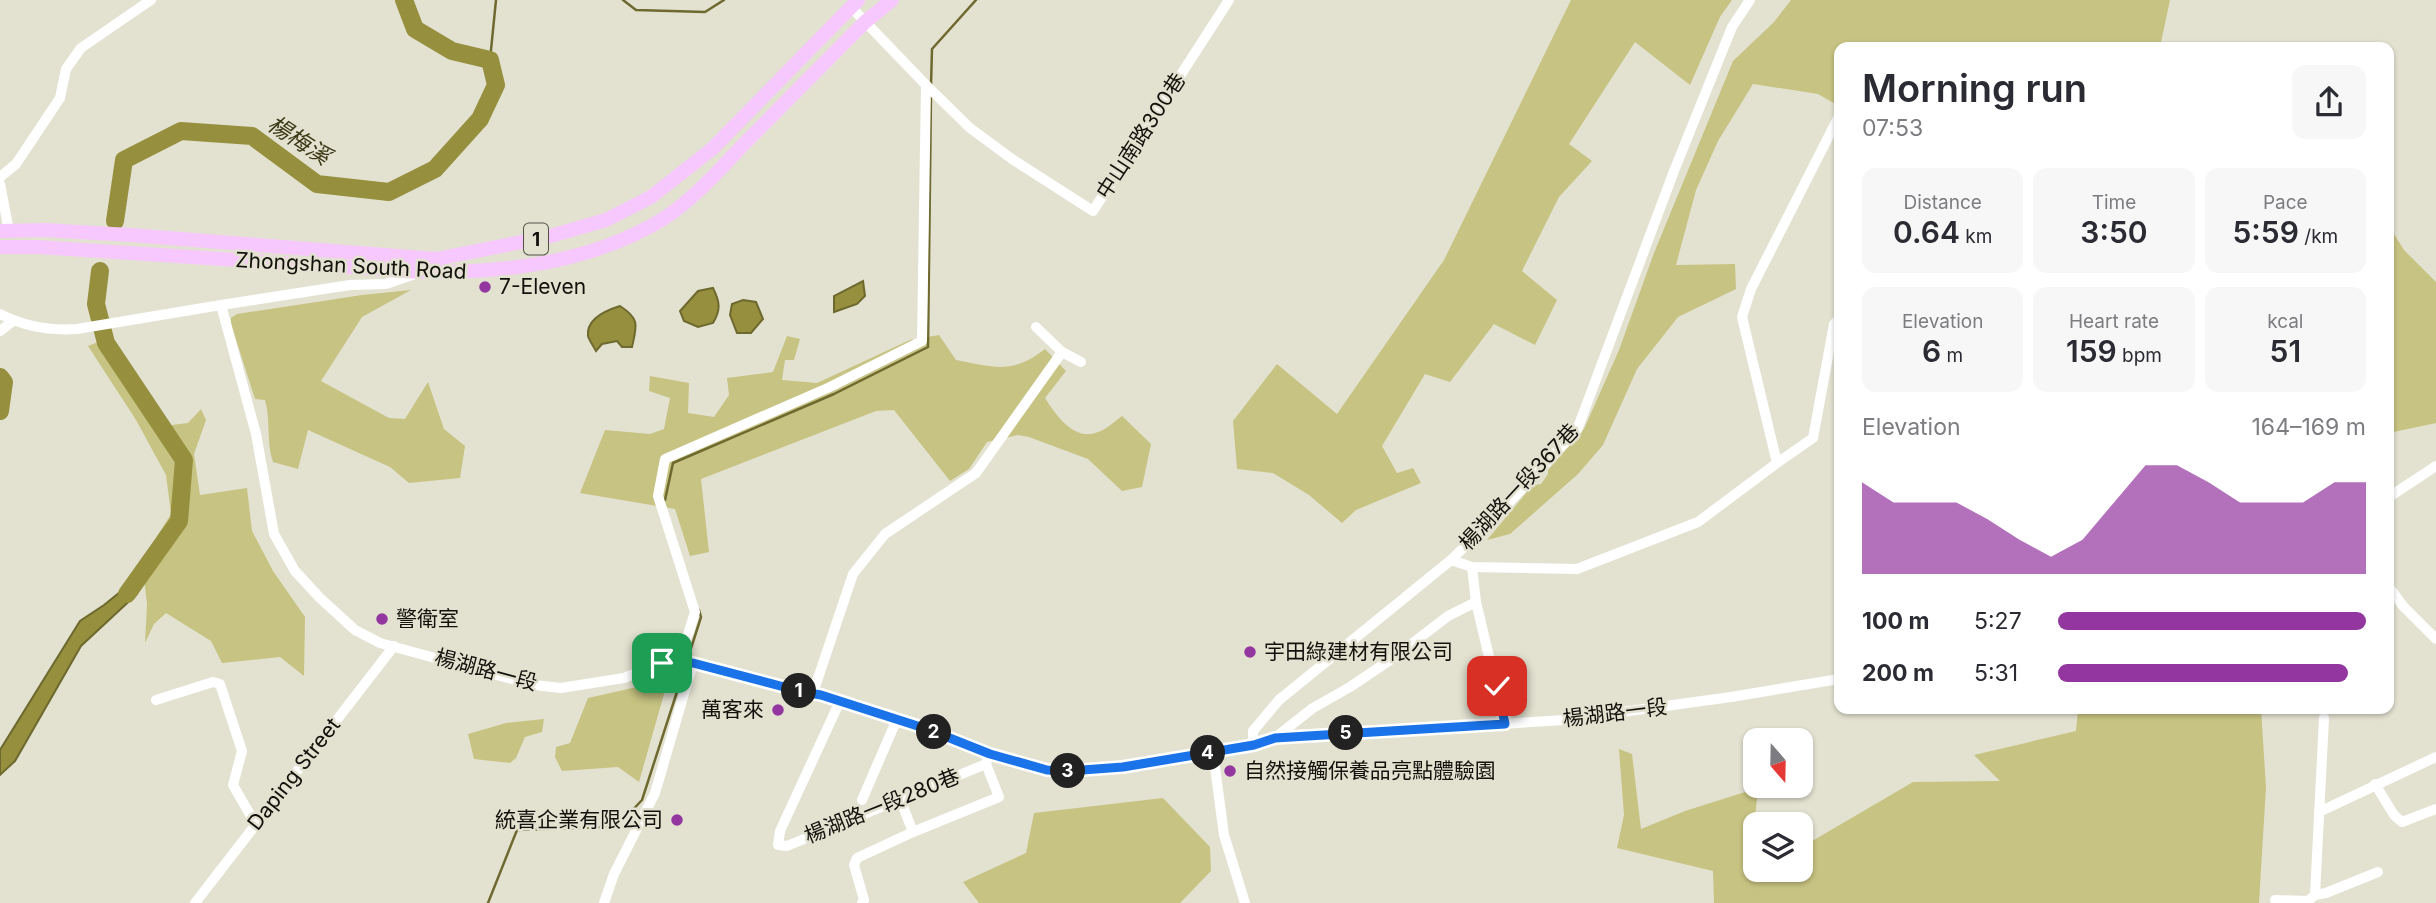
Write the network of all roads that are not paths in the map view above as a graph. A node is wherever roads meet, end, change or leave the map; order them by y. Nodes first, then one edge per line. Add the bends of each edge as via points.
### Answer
1 (151, 0) edge
2 (892, 0) edge
3 (1229, 0) edge
4 (1750, 0) edge
5 (854, 3) edge
6 (866, 22) junction
7 (929, 89) junction
8 (1834, 127) edge
9 (0, 177) edge
10 (0, 184) edge
11 (5, 231) edge
12 (0, 247) edge
13 (436, 259) junction
14 (422, 272) junction
15 (221, 305) junction
16 (0, 314) edge
17 (13, 321) junction
18 (1834, 324) edge
19 (1035, 327) dead end
20 (0, 331) edge
21 (1062, 352) junction
22 (1081, 362) dead end
23 (1777, 463) junction
24 (2436, 466) edge
25 (2394, 494) edge
26 (1451, 560) junction
27 (1472, 567) junction
28 (2394, 594) edge
29 (1476, 602) junction
30 (2436, 639) edge
31 (394, 646) junction
32 (686, 663) junction
33 (1834, 680) edge
34 (813, 693) junction
35 (156, 700) dead end
36 (840, 701) junction
37 (2324, 718) dead end
38 (897, 719) junction
39 (1505, 724) junction
40 (1275, 738) junction
41 (1254, 745) junction
42 (1213, 752) junction
43 (2436, 757) edge
44 (988, 759) junction
45 (2375, 784) junction
46 (900, 799) junction
47 (862, 800) dead end
48 (2436, 809) edge
49 (2319, 812) junction
50 (256, 825) junction
51 (913, 832) junction
52 (2378, 872) dead end
53 (2315, 895) junction
54 (2275, 900) dead end
55 (195, 903) edge
56 (604, 903) edge
57 (862, 903) edge
58 (1245, 903) edge

1 - 9 street via 81,48 66,69 60,97 16,164
2 - 6 main road, Zhongshan South Road / 1
3 - 7 street, 中山南路300巷 via 1093,211 970,128
4 - 26 street, 楊湖路一段367巷 via 1727,39 1577,430
5 - 6 street
5 - 13 main road, Zhongshan South Road / 1 via 712,149 651,197 606,220
6 - 7 street
6 - 14 main road, Zhongshan South Road / 1 via 701,189 663,218 612,244 549,263 469,273
7 - 32 street via 922,341 665,459 658,496 695,612
8 - 23 street via 1751,289 1742,317
10 - 11 street
11 - 13 main road, Zhongshan South Road / 1 via 130,235
12 - 14 main road, Zhongshan South Road / 1
13 - 14 street
14 - 15 street via 386,284 350,285
15 - 17 street via 77,329 36,328
15 - 31 street, 楊湖路一段 via 256,434 274,534 295,571 320,598 355,629
16 - 17 street
17 - 20 street
18 - 23 street via 1814,438
19 - 21 street
21 - 22 street
21 - 34 street via 976,473 886,534 853,575
23 - 27 street via 1698,522 1577,569
24 - 25 street
26 - 27 street
26 - 41 street, 楊湖路一段367巷 via 1279,700 1253,731
27 - 29 street
28 - 30 street
29 - 39 street
29 - 40 street via 1448,616
31 - 32 street, 楊湖路一段 via 534,685 561,688 624,678 662,663
31 - 50 street, Daping Street
32 - 34 street, 楊湖路一段
32 - 56 street via 655,793
33 - 39 street, 楊湖路一段 via 1564,720
34 - 36 street, 楊湖路一段
35 - 50 street via 213,682 220,684 242,751 233,786
36 - 38 street, 楊湖路一段
36 - 46 street, 楊湖路一段280巷 via 780,831 778,845 788,846
37 - 49 street
38 - 44 street, 楊湖路一段
38 - 47 street
39 - 40 street, 楊湖路一段
40 - 41 street, 楊湖路一段
41 - 42 street, 楊湖路一段
42 - 44 street, 楊湖路一段 via 1069,771
42 - 58 street via 1224,835
43 - 45 street
44 - 46 street, 楊湖路一段280巷
44 - 51 street, 楊湖路一段280巷 via 999,797
45 - 48 street via 2402,822
45 - 49 street
46 - 51 street
49 - 53 street
50 - 55 street, Daping Street
51 - 57 street, 楊湖路一段280巷 via 858,858 854,865
52 - 53 street
53 - 54 street via 2308,901

